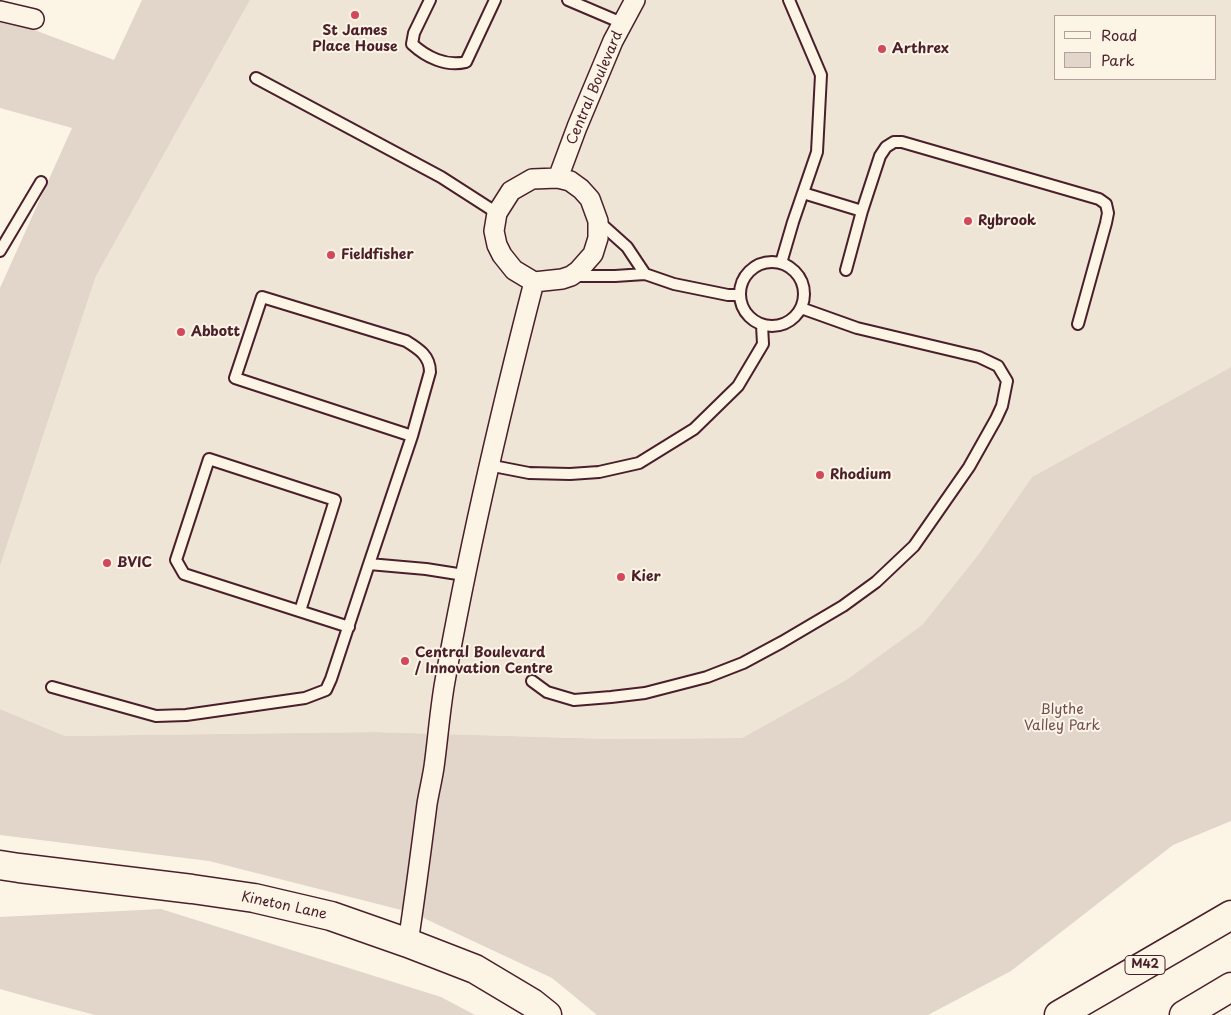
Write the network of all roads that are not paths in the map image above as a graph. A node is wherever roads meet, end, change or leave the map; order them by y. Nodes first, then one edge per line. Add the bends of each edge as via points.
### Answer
1 (430, 0) edge
2 (495, 0) edge
3 (568, 0) edge
4 (634, 0) edge
5 (789, 0) edge
6 (0, 11) edge
7 (34, 18) dead end
8 (622, 23) junction
9 (256, 78) dead end
10 (558, 178) junction
11 (41, 182) dead end
12 (803, 193) junction
13 (862, 211) junction
14 (497, 213) junction
15 (598, 221) junction
16 (0, 251) edge
17 (781, 263) junction
18 (846, 270) dead end
19 (645, 274) junction
20 (571, 276) junction
21 (534, 282) junction
22 (739, 295) junction
23 (801, 308) junction
24 (1078, 324) dead end
25 (762, 325) junction
26 (412, 436) junction
27 (488, 465) junction
28 (369, 564) junction
29 (464, 575) junction
30 (300, 611) junction
31 (349, 627) junction
32 (532, 681) dead end
33 (52, 686) dead end
34 (0, 865) edge
35 (1231, 914) edge
36 (408, 943) junction
37 (1231, 988) edge
38 (547, 1015) edge
39 (1059, 1015) edge
40 (1184, 1015) edge

1 - 2 lane via 412,44 420,52 457,64 466,62
3 - 8 lane
4 - 8 street, Central Boulevard
5 - 12 lane via 821,75 817,152
6 - 7 street
8 - 10 street, Central Boulevard
9 - 14 lane via 441,177
10 - 14 street via 532,179 511,191
10 - 15 street via 581,189 590,199
11 - 16 lane
12 - 13 lane
12 - 17 lane
13 - 18 lane
13 - 24 lane via 880,156 894,142 1099,199 1106,204 1108,213
14 - 21 street via 494,231 502,255 514,270
15 - 19 lane via 627,247
15 - 20 street via 598,238 593,254
17 - 22 lane via 762,263 747,272
17 - 23 lane via 798,276 804,289
19 - 20 lane
19 - 22 lane via 674,284
20 - 21 street
21 - 27 street
22 - 25 lane via 745,314
23 - 25 lane via 785,324 774,327
23 - 32 lane via 857,328 980,357 998,366 1007,381 1002,406 969,467 914,546 876,582 843,606 743,663 708,676 645,693 574,700 547,692
25 - 27 lane via 763,344 738,386 694,429 639,462 599,472 570,474 529,473
26 - 26 lane via 430,372 424,354 406,341 262,297 235,378
26 - 28 lane
27 - 29 street
28 - 29 lane
28 - 31 lane
29 - 36 street
30 - 30 lane via 184,574 176,560 209,459 335,500
30 - 31 lane
31 - 33 lane via 326,690 305,698 186,715 156,716
34 - 36 main road, Kineton Lane via 254,898 331,916
35 - 39 main road, M42
36 - 38 main road, Kineton Lane via 475,969
37 - 40 main road

